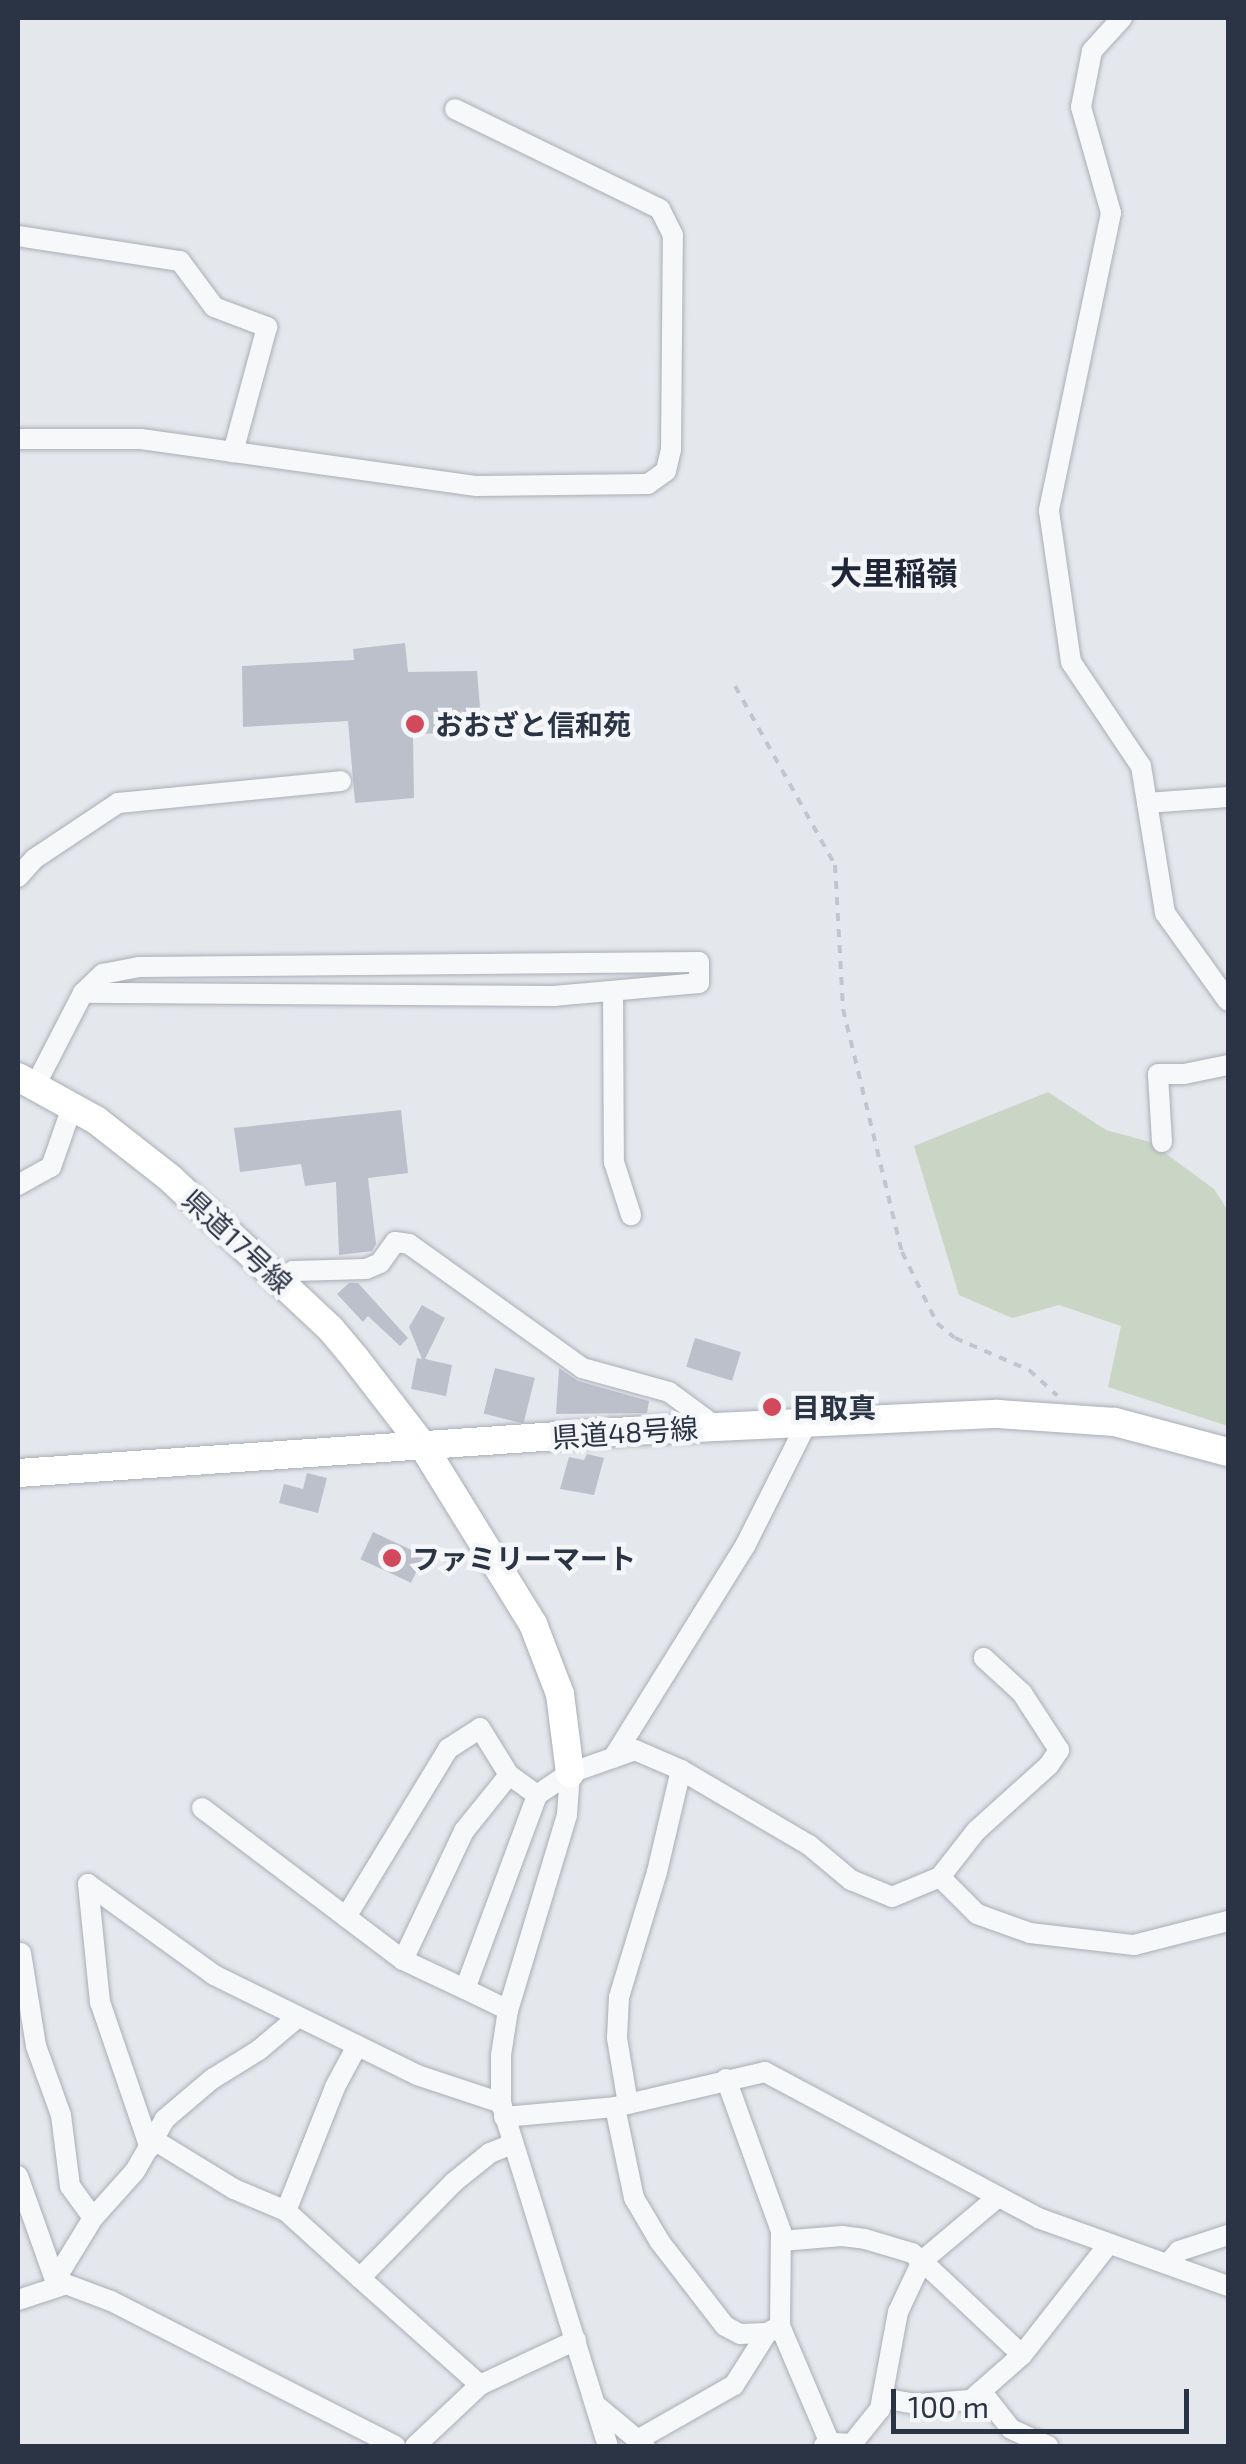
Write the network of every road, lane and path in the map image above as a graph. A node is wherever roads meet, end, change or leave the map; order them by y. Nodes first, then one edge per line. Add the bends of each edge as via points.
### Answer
1 (1122, 18) edge
2 (454, 109) dead end
3 (18, 236) edge
4 (18, 439) edge
5 (233, 452) junction
6 (735, 686) dead end
7 (341, 782) dead end
8 (1228, 797) edge
9 (1147, 803) junction
10 (18, 877) edge
11 (613, 991) junction
12 (83, 994) junction
13 (1228, 1001) edge
14 (1228, 1065) edge
15 (26, 1081) edge
16 (72, 1106) junction
17 (1162, 1142) dead end
18 (18, 1185) edge
19 (630, 1215) dead end
20 (281, 1282) junction
21 (1079, 1418) junction
22 (808, 1421) junction
23 (715, 1426) junction
24 (423, 1446) junction
25 (1228, 1452) edge
26 (18, 1473) edge
27 (984, 1658) dead end
28 (612, 1758) junction
29 (681, 1770) junction
30 (570, 1773) junction
31 (509, 1775) junction
32 (537, 1795) junction
33 (202, 1808) dead end
34 (940, 1877) junction
35 (346, 1916) junction
36 (1228, 1921) edge
37 (21, 1954) dead end
38 (404, 1960) junction
39 (465, 1989) junction
40 (508, 2010) junction
41 (298, 2018) junction
42 (357, 2046) junction
43 (726, 2080) junction
44 (621, 2105) junction
45 (503, 2110) junction
46 (152, 2144) junction
47 (512, 2144) junction
48 (18, 2176) edge
49 (998, 2198) junction
50 (286, 2211) junction
51 (93, 2218) junction
52 (1228, 2235) edge
53 (781, 2241) junction
54 (1108, 2245) junction
55 (922, 2260) junction
56 (1168, 2264) junction
57 (360, 2278) junction
58 (59, 2283) junction
59 (1228, 2286) edge
60 (18, 2300) edge
61 (773, 2330) junction
62 (576, 2340) junction
63 (1022, 2355) junction
64 (480, 2385) junction
65 (981, 2391) junction
66 (882, 2398) junction
67 (598, 2406) junction
68 (862, 2442) edge
69 (641, 2443) edge
70 (827, 2445) edge
71 (396, 2446) edge
72 (415, 2446) edge
73 (608, 2446) edge
74 (1048, 2446) edge

1 - 9 street via 1092,51 1081,107 1112,213 1048,511 1071,662 1141,766
2 - 5 street via 660,208 673,235 666,471 648,484 477,486
3 - 5 street via 180,261 214,307 267,327
4 - 5 street via 141,440
6 - 21 path via 835,864 843,1009 902,1252 938,1324 1029,1370
7 - 10 street via 118,803
8 - 9 street
9 - 13 street via 1165,913
11 - 12 street
11 - 12 street via 699,983 699,962 156,964 103,974
11 - 19 street via 614,1162
12 - 15 street
14 - 17 street via 1158,1074
15 - 16 main road, 県道17号線
16 - 18 street via 52,1166
16 - 20 main road, 県道17号線 via 170,1178
20 - 23 street via 293,1271 366,1269 395,1242 409,1244 582,1368 669,1392
20 - 24 main road, 県道17号線 via 330,1328
21 - 22 main road, 県道48号線
21 - 25 main road, 県道48号線 via 1171,1433
22 - 23 main road, 県道48号線
22 - 28 street via 744,1546
23 - 24 main road, 県道48号線
24 - 26 main road, 県道48号線
24 - 30 main road, 県道17号線 via 539,1637 560,1694
27 - 34 street via 1022,1693 1059,1750 976,1831
28 - 29 street via 634,1750
28 - 30 street
29 - 34 street via 809,1845 851,1880 892,1897
29 - 44 street via 619,1997
30 - 32 street
30 - 40 street via 567,1815
31 - 32 street
31 - 35 street via 480,1728 448,1750
31 - 38 street via 464,1831
32 - 39 street
33 - 35 street
34 - 36 street via 977,1914 1030,1933 1134,1945
35 - 38 street
37 - 51 street via 36,2046 61,2115 70,2186
38 - 39 street
39 - 40 street
40 - 45 street
41 - 42 street
41 - 46 street via 212,2078 164,2120
41 - 46 street via 214,1975 88,1884 100,2002
42 - 45 street
42 - 50 street
43 - 44 street
43 - 49 street via 777,2075
43 - 53 street
44 - 45 street
44 - 61 street via 634,2198 660,2242 725,2326 740,2334
45 - 47 street
46 - 50 street
46 - 51 street via 119,2194
47 - 57 street via 454,2182
47 - 62 street
48 - 58 street
49 - 54 street
49 - 55 street
50 - 57 street
51 - 58 street
52 - 56 street via 1179,2250
53 - 55 street via 865,2239
53 - 61 street
54 - 56 street
54 - 63 street
55 - 63 street
55 - 66 street via 898,2312
56 - 59 street
57 - 64 street
58 - 60 street
58 - 71 street via 111,2301
61 - 69 street via 734,2385
61 - 70 street
62 - 64 street
62 - 67 street
63 - 65 street
64 - 72 street
65 - 66 street via 971,2400 916,2404
65 - 74 street via 1010,2429
66 - 68 street
67 - 69 street
67 - 73 street
68 - 70 street

